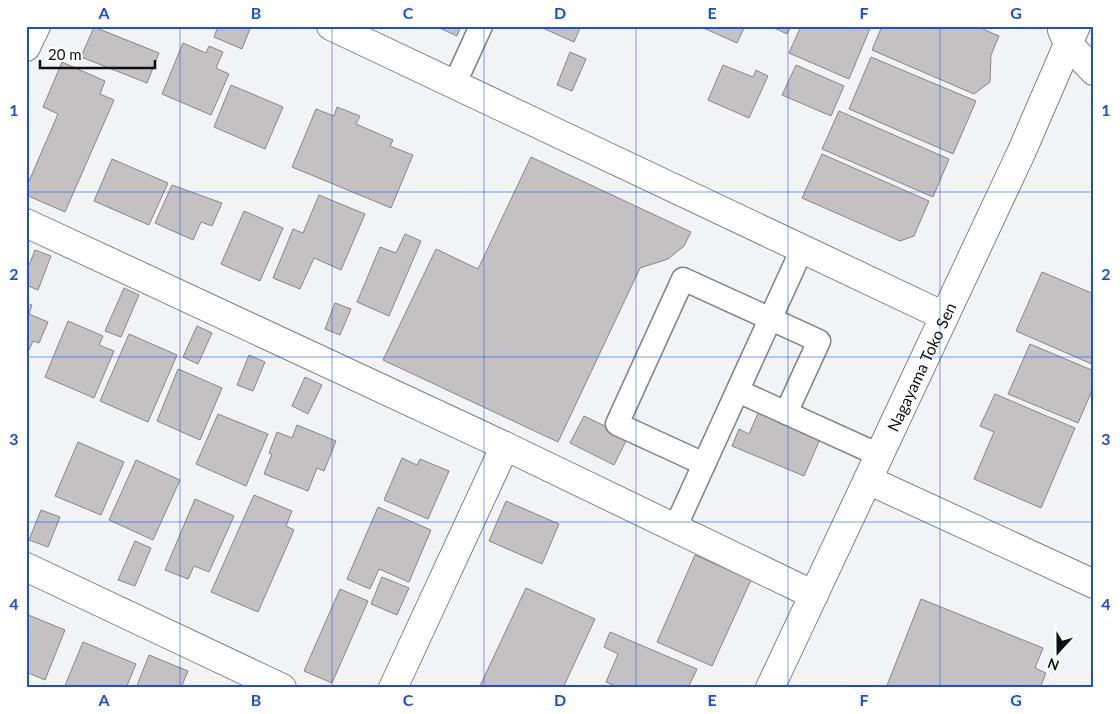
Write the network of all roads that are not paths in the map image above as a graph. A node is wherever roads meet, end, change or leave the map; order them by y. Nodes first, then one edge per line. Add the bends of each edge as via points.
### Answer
1 (36, 26) edge
2 (481, 26) edge
3 (336, 27) edge
4 (1068, 32) edge
5 (26, 47) edge
6 (1094, 71) edge
7 (455, 83) junction
8 (26, 223) edge
9 (802, 249) junction
10 (944, 316) junction
11 (770, 319) junction
12 (738, 391) junction
13 (786, 413) junction
14 (505, 446) junction
15 (879, 455) junction
16 (704, 464) junction
17 (868, 480) junction
18 (675, 528) junction
19 (26, 567) edge
20 (1094, 584) edge
21 (814, 595) junction
22 (282, 688) edge
23 (394, 688) edge
24 (770, 688) edge

1 - 5 street
2 - 7 lane
3 - 7 street
4 - 6 street
4 - 10 street, Nagayama Toko Sen via 1022,153
7 - 9 street
8 - 14 street
9 - 10 street
9 - 11 lane
10 - 15 street, Nagayama Toko Sen
11 - 12 lane
11 - 13 lane via 819,341
11 - 16 lane via 683,279 617,424
12 - 13 lane
12 - 16 lane
13 - 15 lane
14 - 18 street
14 - 23 street
15 - 17 street, Nagayama Toko Sen
16 - 18 lane
17 - 20 street
17 - 21 street, Nagayama Toko Sen
18 - 21 street
19 - 22 street
21 - 24 street, Nagayama Toko Sen

